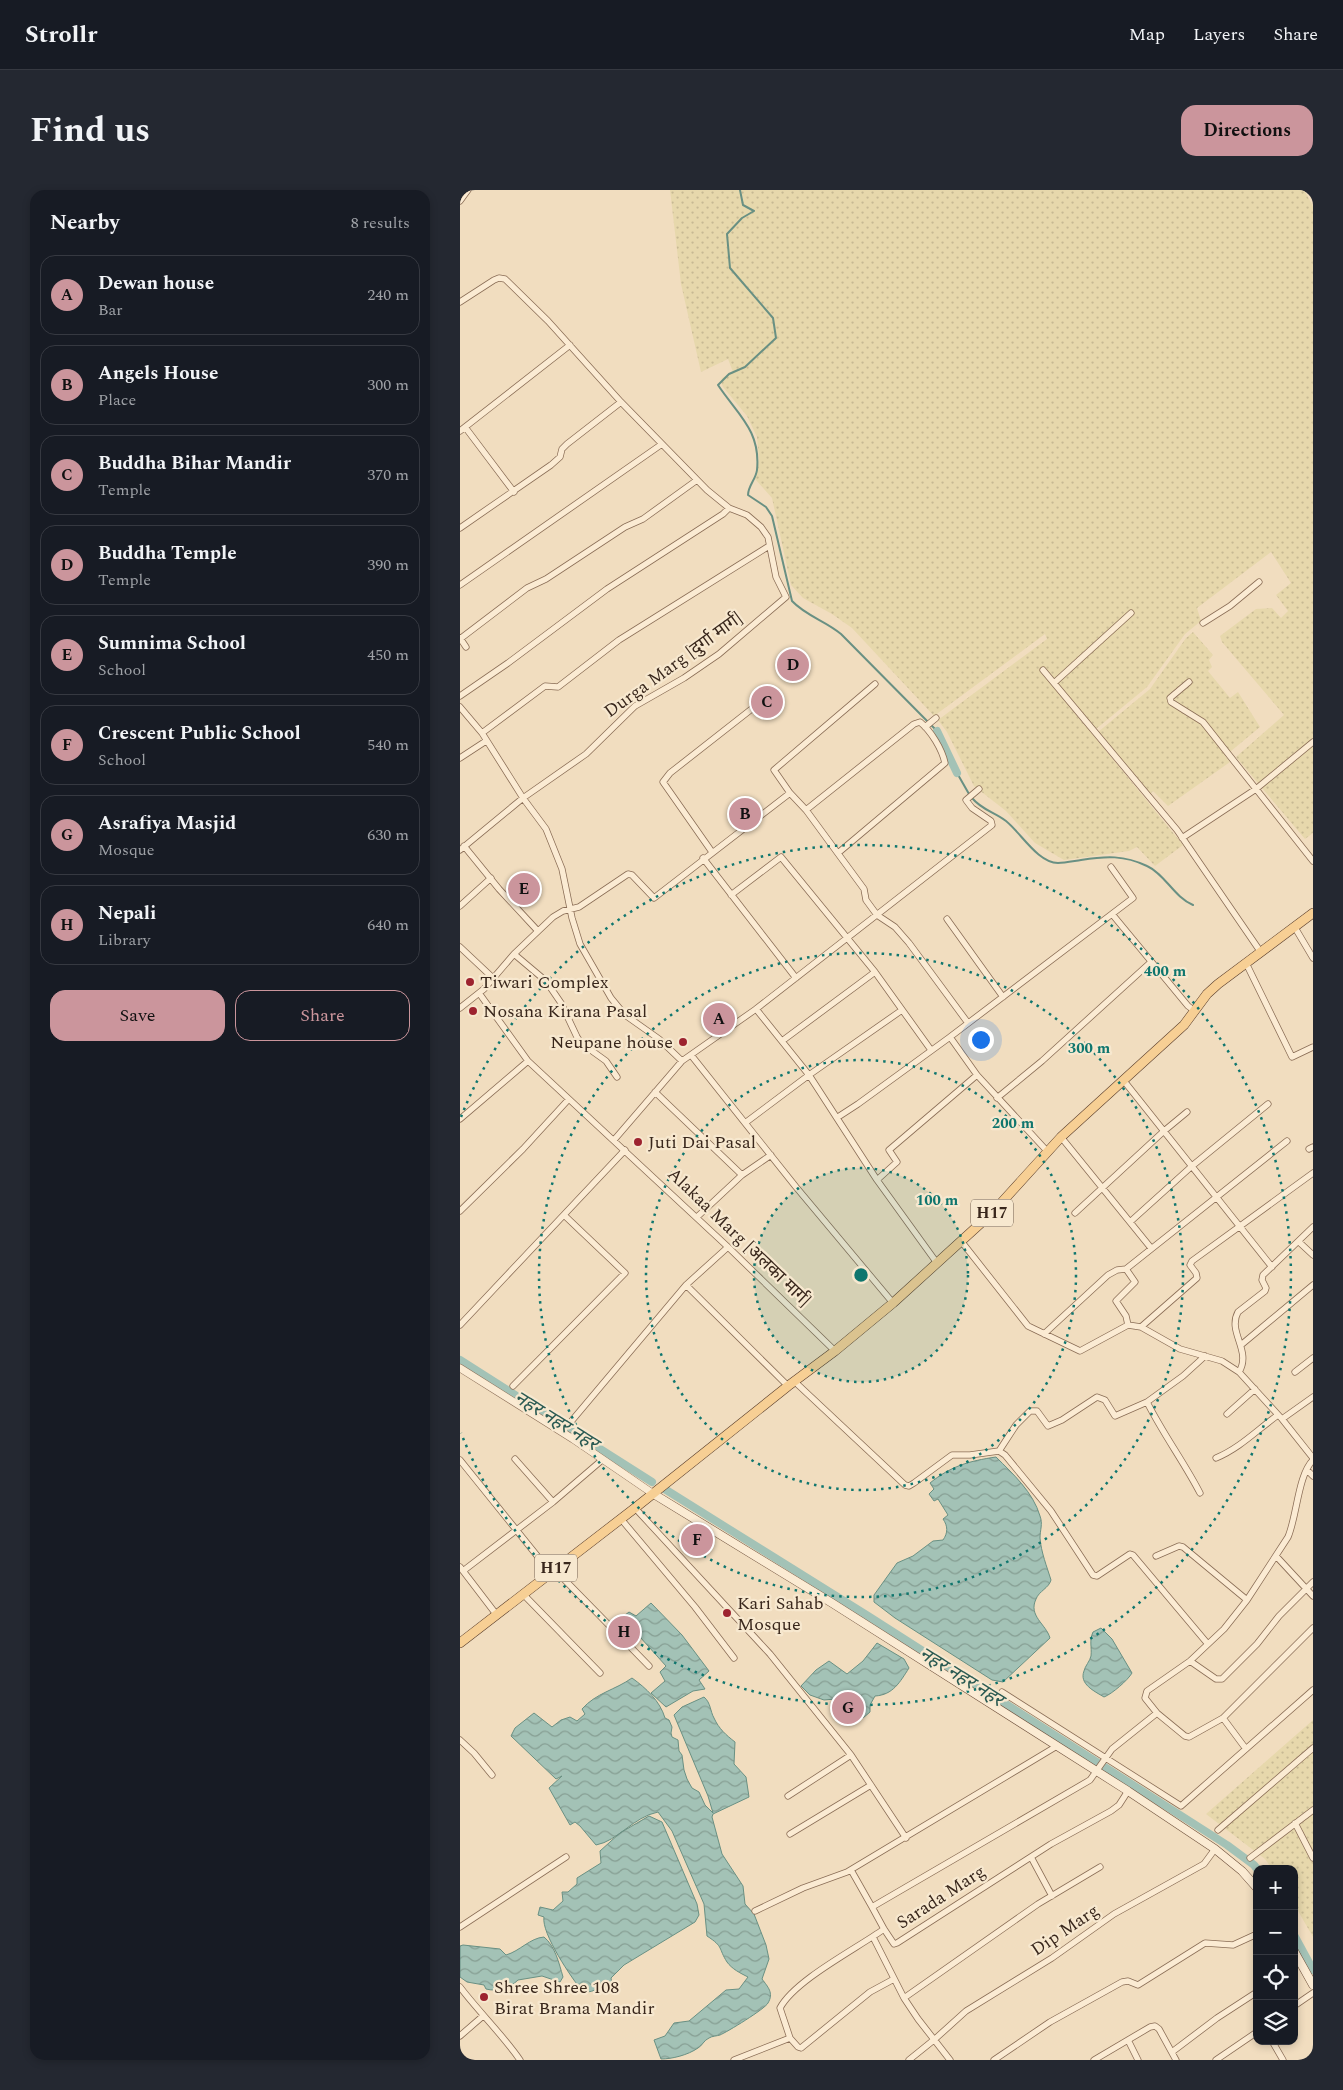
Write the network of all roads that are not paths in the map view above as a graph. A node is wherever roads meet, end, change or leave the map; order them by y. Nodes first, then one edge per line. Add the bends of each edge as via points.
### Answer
1 (468, 190) edge
2 (460, 201) edge
3 (460, 302) edge
4 (570, 345) junction
5 (621, 402) junction
6 (462, 429) edge
7 (662, 444) junction
8 (697, 480) junction
9 (514, 492) junction
10 (729, 508) junction
11 (460, 528) edge
12 (769, 546) junction
13 (1259, 582) dead end
14 (460, 585) edge
15 (1131, 613) dead end
16 (1203, 623) dead end
17 (460, 639) edge
18 (466, 647) dead end
19 (1043, 670) dead end
20 (1189, 682) dead end
21 (1054, 683) junction
22 (875, 684) dead end
23 (460, 696) edge
24 (758, 704) dead end
25 (460, 707) edge
26 (936, 718) dead end
27 (925, 727) junction
28 (482, 733) junction
29 (486, 741) junction
30 (1313, 742) edge
31 (460, 758) edge
32 (979, 789) dead end
33 (1256, 789) junction
34 (790, 793) junction
35 (523, 798) junction
36 (806, 810) junction
37 (1182, 838) junction
38 (462, 848) edge
39 (712, 852) junction
40 (838, 853) junction
41 (703, 858) junction
42 (1313, 861) edge
43 (1111, 867) dead end
44 (490, 878) junction
45 (732, 895) junction
46 (460, 906) edge
47 (571, 909) junction
48 (1313, 913) edge
49 (1112, 914) junction
50 (877, 915) junction
51 (947, 919) dead end
52 (1294, 926) junction
53 (538, 930) junction
54 (848, 938) junction
55 (460, 947) edge
56 (1260, 951) junction
57 (514, 954) junction
58 (1313, 958) edge
59 (1152, 962) junction
60 (1246, 963) junction
61 (875, 972) junction
62 (493, 978) junction
63 (796, 978) junction
64 (479, 993) junction
65 (1003, 998) junction
66 (460, 1008) edge
67 (756, 1009) junction
68 (902, 1010) junction
69 (1195, 1011) junction
70 (968, 1024) junction
71 (950, 1037) junction
72 (782, 1041) junction
73 (1313, 1047) edge
74 (931, 1050) junction
75 (691, 1055) junction
76 (528, 1061) junction
77 (682, 1061) junction
78 (808, 1075) junction
79 (977, 1075) junction
80 (617, 1077) dead end
81 (1124, 1081) junction
82 (655, 1092) junction
83 (997, 1098) junction
84 (568, 1100) junction
85 (1268, 1104) dead end
86 (1187, 1112) dead end
87 (838, 1117) junction
88 (460, 1119) edge
89 (745, 1123) junction
90 (1164, 1131) junction
91 (1061, 1137) junction
92 (614, 1140) junction
93 (1286, 1141) dead end
94 (624, 1150) junction
95 (1047, 1151) junction
96 (771, 1155) junction
97 (1192, 1166) junction
98 (1313, 1173) edge
99 (742, 1175) junction
100 (877, 1180) junction
101 (1103, 1188) junction
102 (1217, 1197) junction
103 (460, 1212) edge
104 (1075, 1212) dead end
105 (564, 1215) junction
106 (697, 1217) junction
107 (1130, 1222) junction
108 (1240, 1226) junction
109 (1313, 1227) edge
110 (961, 1240) junction
111 (1299, 1242) junction
112 (728, 1247) junction
113 (1151, 1248) junction
114 (1313, 1254) edge
115 (937, 1263) junction
116 (1272, 1267) junction
117 (1126, 1269) junction
118 (686, 1285) junction
119 (1313, 1285) edge
120 (893, 1303) junction
121 (1128, 1324) junction
122 (460, 1325) edge
123 (1141, 1327) junction
124 (1044, 1334) junction
125 (1241, 1345) junction
126 (835, 1351) junction
127 (1205, 1356) junction
128 (1313, 1358) edge
129 (460, 1368) edge
130 (1239, 1372) junction
131 (1295, 1372) dead end
132 (791, 1384) junction
133 (513, 1386) dead end
134 (1255, 1390) junction
135 (1313, 1397) edge
136 (1147, 1402) junction
137 (1226, 1414) dead end
138 (1280, 1417) junction
139 (570, 1424) dead end
140 (999, 1451) junction
141 (1216, 1458) dead end
142 (515, 1459) dead end
143 (1313, 1459) edge
144 (460, 1460) edge
145 (602, 1460) junction
146 (1307, 1470) junction
147 (1313, 1476) edge
148 (652, 1493) junction
149 (1200, 1493) dead end
150 (554, 1502) junction
151 (635, 1508) junction
152 (620, 1519) junction
153 (517, 1529) junction
154 (1156, 1556) dead end
155 (1276, 1556) junction
156 (462, 1569) edge
157 (553, 1571) junction
158 (1313, 1582) edge
159 (1306, 1588) junction
160 (523, 1594) junction
161 (1313, 1596) edge
162 (1247, 1600) junction
163 (496, 1614) junction
164 (1313, 1628) edge
165 (460, 1643) edge
166 (1207, 1644) junction
167 (734, 1658) dead end
168 (1190, 1661) junction
169 (649, 1666) dead end
170 (600, 1673) dead end
171 (1313, 1690) edge
172 (1002, 1692) dead end
173 (1157, 1713) junction
174 (1223, 1718) junction
175 (460, 1740) edge
176 (1057, 1746) junction
177 (1313, 1748) edge
178 (1246, 1749) junction
179 (851, 1755) junction
180 (1105, 1760) junction
181 (1098, 1770) junction
182 (492, 1775) dead end
183 (871, 1785) junction
184 (1128, 1791) junction
185 (788, 1796) dead end
186 (1313, 1810) edge
187 (1295, 1824) junction
188 (1218, 1830) dead end
189 (790, 1834) dead end
190 (906, 1838) junction
191 (1215, 1849) junction
192 (566, 1857) dead end
193 (1031, 1857) junction
194 (1250, 1858) dead end
195 (1313, 1858) edge
196 (1100, 1867) dead end
197 (851, 1870) junction
198 (1253, 1883) edge
199 (1052, 1896) junction
200 (872, 1907) junction
201 (755, 1911) dead end
202 (460, 1927) edge
203 (884, 1930) junction
204 (1253, 1936) edge
205 (874, 1937) junction
206 (1297, 1955) edge
207 (1302, 1963) junction
208 (1298, 1966) edge
209 (894, 1979) junction
210 (1313, 1985) edge
211 (460, 1987) edge
212 (1313, 1993) edge
213 (1253, 1995) edge
214 (904, 1998) junction
215 (1298, 2003) edge
216 (483, 2016) junction
217 (1253, 2035) edge
218 (460, 2036) edge
219 (790, 2038) junction
220 (935, 2040) junction
221 (1128, 2040) junction
222 (1274, 2045) edge
223 (1172, 2052) junction
224 (1226, 2054) junction
225 (520, 2060) edge
226 (734, 2060) edge
227 (909, 2060) edge
228 (950, 2060) edge
229 (994, 2060) edge
230 (1094, 2060) edge
231 (1138, 2060) edge
232 (1176, 2060) edge
233 (1216, 2060) edge
234 (1229, 2060) edge
235 (1283, 2060) edge

1 - 2 street
3 - 4 street via 494,280 505,279
4 - 5 street
4 - 6 street
5 - 7 street
5 - 9 street via 567,444 560,457
6 - 9 street
7 - 8 street
7 - 14 street
8 - 10 street
8 - 17 street via 643,519 527,588
9 - 11 street
10 - 12 street via 754,520 768,537
10 - 23 street via 607,589
12 - 28 street via 619,640 558,687 545,686
12 - 35 street, Durga Marg [दुर्गा मार्ग] via 776,577 786,598 719,654 635,706 573,764
13 - 16 street
15 - 21 street
17 - 18 street
19 - 21 street
20 - 33 street via 1170,698 1171,702 1204,722
21 - 37 street
22 - 34 street via 774,770
24 - 39 street via 670,773 663,782
25 - 28 street
26 - 27 street
27 - 36 street via 920,722 914,724
27 - 40 street via 945,762
28 - 29 street
29 - 31 street
29 - 35 street
30 - 33 street
32 - 50 street via 966,800 992,825
33 - 37 street
33 - 42 street
34 - 36 street
34 - 39 street
35 - 38 street, Durga Marg [दुर्गा मार्ग]
35 - 47 street via 551,839
36 - 40 street
37 - 56 street
38 - 44 street
39 - 41 street
40 - 50 street via 864,889 866,900
41 - 45 street
41 - 47 street via 654,898 628,874
43 - 49 street via 1133,898
44 - 46 street
44 - 53 street
45 - 54 street via 781,857
45 - 63 street
47 - 53 street via 563,910
47 - 77 street via 580,944 611,998 625,1015
48 - 52 main road, H17
49 - 59 street
49 - 65 street
50 - 54 street
50 - 70 street via 895,926
51 - 65 street
52 - 56 main road, H17
52 - 58 street
53 - 57 street
54 - 61 street
54 - 63 street
55 - 62 street
56 - 60 main road, H17
57 - 62 street
57 - 80 street via 546,981 581,1043 606,1061
59 - 69 street
59 - 83 street
60 - 69 main road, H17 via 1218,984
60 - 73 street via 1292,1057
61 - 68 street
61 - 72 street
62 - 64 street
63 - 67 street
64 - 66 street
64 - 76 street, Alakaa Marg [अलका मार्ग]
65 - 70 street
67 - 72 street
67 - 75 street
68 - 74 street
68 - 78 street
69 - 81 main road, H17
70 - 71 street
71 - 74 street
71 - 79 street
72 - 78 street
74 - 87 street
75 - 77 street
75 - 89 street
76 - 84 street, Alakaa Marg [अलका मार्ग]
76 - 88 street
77 - 82 street
78 - 87 street
78 - 89 street
79 - 83 street
79 - 100 street via 889,1150 898,1162
81 - 90 street
81 - 91 main road, H17
82 - 92 street
82 - 99 street
83 - 95 street
84 - 92 street, Alakaa Marg [अलका मार्ग]
84 - 103 street
85 - 97 street
86 - 90 street
87 - 100 street
89 - 96 street
90 - 97 street
90 - 101 street
91 - 95 main road, H17
91 - 101 street
92 - 94 street, Alakaa Marg [अलका मार्ग]
93 - 102 street
94 - 105 street
94 - 106 street, Alakaa Marg [अलका मार्ग]
95 - 110 main road, H17 via 992,1213
96 - 99 street
96 - 120 street
97 - 102 street
97 - 107 street
98 - 108 street
99 - 106 street
100 - 115 street
101 - 104 street
101 - 107 street
102 - 108 street
102 - 113 street
105 - 122 street
105 - 133 street via 626,1273
106 - 112 street, Alakaa Marg [अलका मार्ग]
107 - 113 street
108 - 116 street
108 - 123 street via 1192,1261 1190,1265 1197,1278
109 - 111 street
110 - 115 main road, H17
110 - 124 street via 1028,1326
111 - 114 street
111 - 116 street
112 - 118 street
112 - 126 street, Alakaa Marg [अलका मार्ग]
113 - 117 street
115 - 120 main road, H17
116 - 125 street via 1262,1277 1265,1291 1235,1317
117 - 121 street via 1134,1282 1116,1301
117 - 124 street via 1108,1275
118 - 132 street
118 - 139 street
119 - 125 street
120 - 126 main road, H17
121 - 123 street
121 - 124 street via 1080,1352
123 - 127 street via 1180,1349
125 - 130 street via 1244,1357
126 - 132 main road, H17
127 - 130 street
127 - 136 street
128 - 131 street
129 - 145 street
130 - 134 street
132 - 140 street via 905,1485 914,1483 952,1455
132 - 148 main road, H17
134 - 137 street
134 - 138 street
135 - 138 street
136 - 140 street via 1115,1416 1105,1400 1097,1397 1048,1426 1037,1411 1030,1411
136 - 149 street
138 - 141 street
138 - 143 street
140 - 166 street via 1016,1466 1051,1511 1093,1575 1097,1576 1130,1554 1134,1555
142 - 150 street
143 - 146 street
144 - 153 street
145 - 148 street
145 - 150 street
146 - 147 street
146 - 155 street via 1293,1526
148 - 151 main road, H17
148 - 176 main road
150 - 153 street
151 - 152 main road, H17
151 - 179 street via 770,1654
152 - 157 main road, H17
152 - 167 street
153 - 156 street
153 - 157 street
154 - 162 street via 1183,1547
155 - 159 street
155 - 162 street
156 - 163 street
157 - 160 main road, H17
157 - 169 street
158 - 159 street
159 - 161 street
159 - 168 street via 1222,1679 1216,1679
160 - 163 main road, H17
160 - 170 street
162 - 166 street via 1224,1630
163 - 165 main road, H17
164 - 174 street
166 - 168 street
168 - 173 street via 1147,1691 1144,1698
171 - 178 street
172 - 180 street
173 - 174 street via 1189,1737
173 - 180 street via 1112,1749
174 - 178 street
175 - 182 street
176 - 181 main road
176 - 190 street
177 - 188 street
178 - 180 street via 1181,1806
179 - 183 street
179 - 185 street
180 - 181 street
181 - 184 main road
181 - 200 street via 1090,1780
183 - 189 street
183 - 190 street
184 - 191 main road
184 - 193 street, Sarada Marg via 1111,1810
186 - 187 street
187 - 194 street
187 - 195 street
190 - 197 street
191 - 198 main road
191 - 220 street, Dip Marg via 1204,1864 1114,1914 1052,1958 966,2010
192 - 202 street
193 - 199 street
193 - 203 street, Sarada Marg via 897,1943 894,1944
196 - 199 street
197 - 200 street
197 - 201 street
199 - 214 street
200 - 203 street
203 - 205 street, Sarada Marg
204 - 229 street via 1233,1945 1205,1943 1138,1985 1122,1982 1050,2022
205 - 209 street
205 - 219 street, Sarada Marg via 786,1996 780,2008
206 - 207 main road
207 - 208 street
207 - 210 main road
209 - 214 street
209 - 219 street via 870,1992 801,2048
211 - 216 street
212 - 215 street
213 - 223 street
214 - 220 street
216 - 218 street
216 - 225 street via 509,2043
217 - 224 street
219 - 226 street
220 - 227 street, Dip Marg
220 - 228 street
221 - 223 street via 1155,2026
221 - 230 street
221 - 231 street
222 - 235 street
223 - 232 street
224 - 233 street
224 - 234 street

